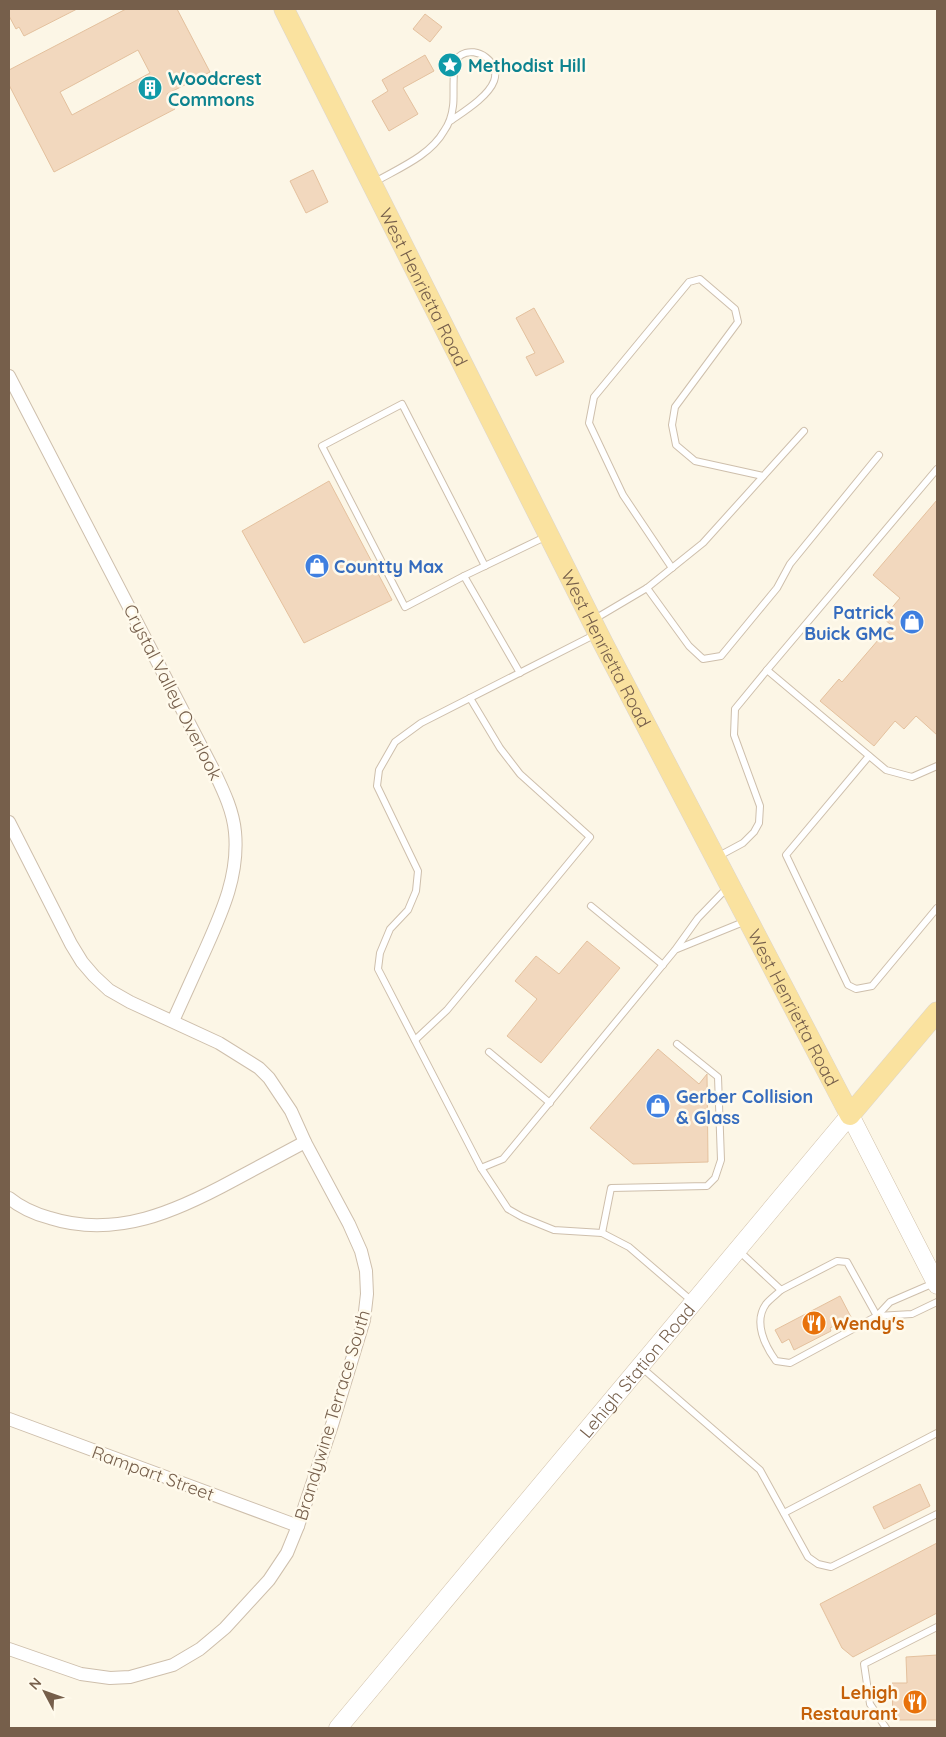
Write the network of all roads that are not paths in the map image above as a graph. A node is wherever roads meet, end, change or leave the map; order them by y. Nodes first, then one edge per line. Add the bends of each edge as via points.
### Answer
1 (284, 9) edge
2 (449, 122) junction
3 (372, 184) junction
4 (9, 376) edge
5 (804, 431) dead end
6 (879, 455) dead end
7 (937, 469) edge
8 (763, 476) junction
9 (549, 535) junction
10 (485, 566) junction
11 (672, 568) junction
12 (464, 576) junction
13 (647, 588) junction
14 (595, 627) junction
15 (767, 670) junction
16 (520, 673) junction
17 (470, 698) junction
18 (869, 756) junction
19 (937, 766) edge
20 (9, 822) edge
21 (716, 858) junction
22 (730, 885) junction
23 (591, 906) dead end
24 (937, 908) edge
25 (748, 920) junction
26 (676, 950) junction
27 (662, 965) junction
28 (937, 1012) edge
29 (173, 1021) junction
30 (415, 1040) junction
31 (677, 1044) dead end
32 (489, 1052) dead end
33 (550, 1103) junction
34 (850, 1115) junction
35 (305, 1142) junction
36 (480, 1168) junction
37 (9, 1198) edge
38 (602, 1233) junction
39 (738, 1250) junction
40 (937, 1284) edge
41 (781, 1290) junction
42 (937, 1302) edge
43 (694, 1303) junction
44 (877, 1316) junction
45 (641, 1367) junction
46 (9, 1419) edge
47 (937, 1435) edge
48 (784, 1514) junction
49 (937, 1514) edge
50 (298, 1526) junction
51 (937, 1627) edge
52 (9, 1649) edge
53 (338, 1728) edge
54 (886, 1728) edge

1 - 3 main road, West Henrietta Road
2 - 2 lane via 455,63 464,53 477,52 492,61 495,80 482,98
2 - 3 lane via 441,137 429,148
3 - 9 main road, West Henrietta Road
4 - 29 street, Crystal Valley Overlook via 229,804 235,830 233,880 225,906
5 - 8 lane
6 - 13 lane via 790,564 778,588 721,656 703,659 689,646
7 - 15 lane
8 - 11 lane via 703,543
8 - 11 lane via 694,462 676,445 672,425 675,406 738,322 735,308 700,279 689,282 594,397 588,423 623,494
9 - 10 lane
9 - 14 main road, West Henrietta Road
10 - 12 lane
10 - 12 lane via 402,404 322,446 405,607
11 - 13 lane
12 - 16 lane
13 - 14 lane
14 - 16 lane
14 - 21 main road, West Henrietta Road
15 - 18 lane
15 - 21 lane via 735,708 734,735 760,806 758,823 742,843
16 - 17 lane
17 - 30 lane via 421,722 395,742 378,770 377,786 418,871 416,890 408,910 390,929 380,952 378,969
17 - 30 lane via 520,774 590,837 447,1010
18 - 19 lane via 886,770 912,777
18 - 24 lane via 786,855 848,985 856,989 872,986
20 - 29 street, Brandywine Terrace South via 82,962 109,990
21 - 22 main road, West Henrietta Road
22 - 25 main road, West Henrietta Road
22 - 26 lane via 698,918
23 - 27 lane
25 - 26 lane
25 - 34 main road, West Henrietta Road
26 - 27 lane
27 - 33 lane
28 - 34 main road, Lehigh Station Road
29 - 35 street, Brandywine Terrace South via 219,1043 259,1068 291,1111
30 - 36 lane
31 - 38 lane via 718,1077 721,1160 715,1178 707,1186 611,1188
32 - 33 lane
33 - 36 lane via 503,1159
34 - 39 street, Lehigh Station Road
34 - 40 street, West Henrietta Road
35 - 37 street via 178,1209 123,1225 66,1223 37,1214
35 - 50 street, Brandywine Terrace South via 361,1251 367,1294 364,1320
36 - 38 lane via 508,1208 522,1217 554,1230
38 - 43 lane via 629,1246
39 - 41 lane
39 - 43 street, Lehigh Station Road
40 - 44 lane via 890,1302
41 - 44 lane via 837,1261 847,1262
41 - 44 lane via 766,1303 760,1322 772,1355 782,1362 790,1363
42 - 44 lane via 912,1314
43 - 45 street, Lehigh Station Road
45 - 48 lane via 760,1470
45 - 53 street, Lehigh Station Road
46 - 50 street, Rampart Street
47 - 48 lane
48 - 49 lane via 808,1557 831,1567
50 - 52 street, Brandywine Terrace South via 287,1553 247,1605 200,1649 173,1664 130,1677 110,1678 81,1674
51 - 54 lane via 864,1664 870,1704

